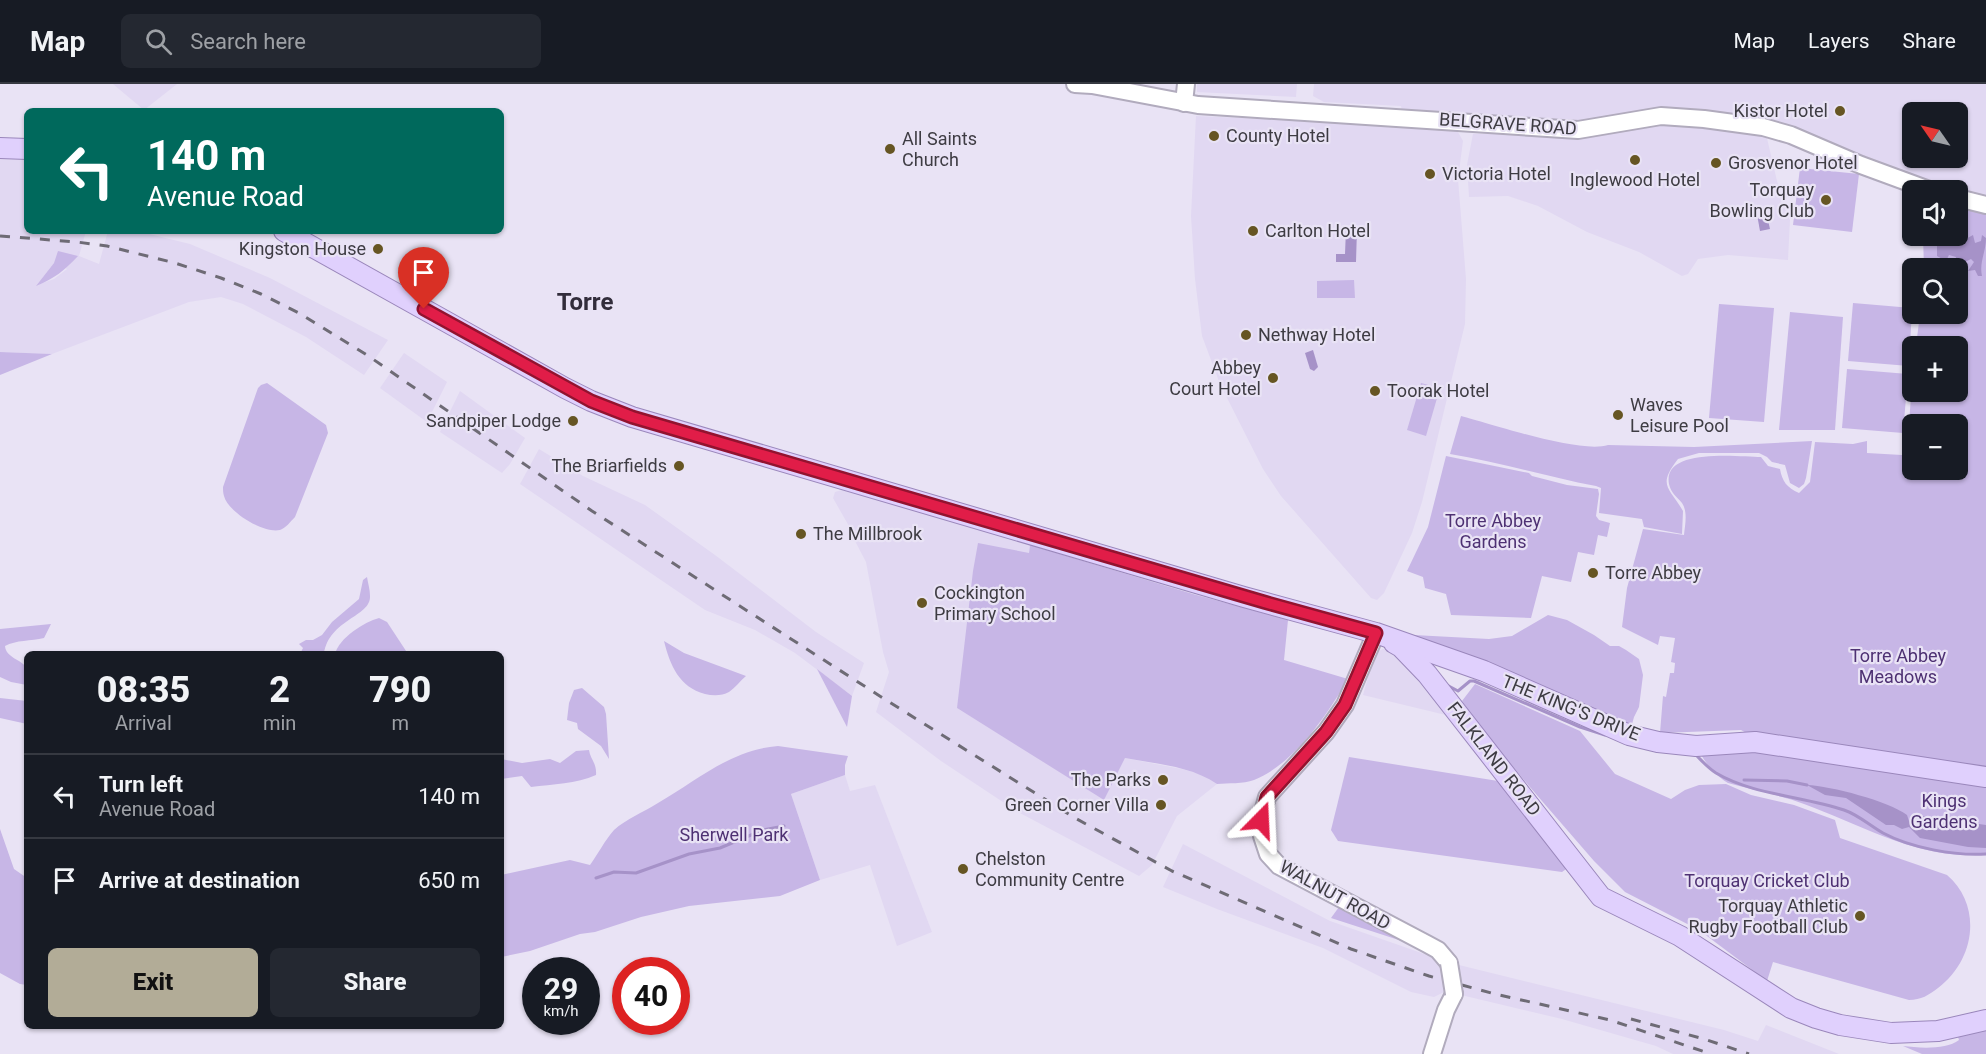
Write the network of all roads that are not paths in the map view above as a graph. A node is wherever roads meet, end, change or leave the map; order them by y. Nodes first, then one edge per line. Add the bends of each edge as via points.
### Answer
1 (1075, 84) edge
2 (1186, 84) edge
3 (1184, 103) junction
4 (0, 148) edge
5 (24, 149) edge
6 (1902, 180) edge
7 (1968, 200) edge
8 (1986, 205) edge
9 (289, 234) edge
10 (1376, 633) junction
11 (1986, 777) edge
12 (1986, 1020) edge
13 (1432, 1054) edge

1 - 3 street, BELGRAVE ROAD
2 - 3 street
3 - 6 street, BELGRAVE ROAD via 1578,130 1661,116 1704,119 1791,135
4 - 5 main road
7 - 8 street
9 - 10 main road via 565,388 613,410
10 - 11 main road, THE KING'S DRIVE via 1484,671 1629,735 1658,742 1699,746 1755,742
10 - 12 main road, FALKLAND ROAD via 1401,647 1427,674 1601,897 1680,936 1791,1008 1816,1018 1891,1033 1938,1031
10 - 13 street, WALNUT ROAD, bridge via 1345,705 1267,797 1261,820 1262,836 1268,854 1279,866 1438,950 1449,963 1454,994

